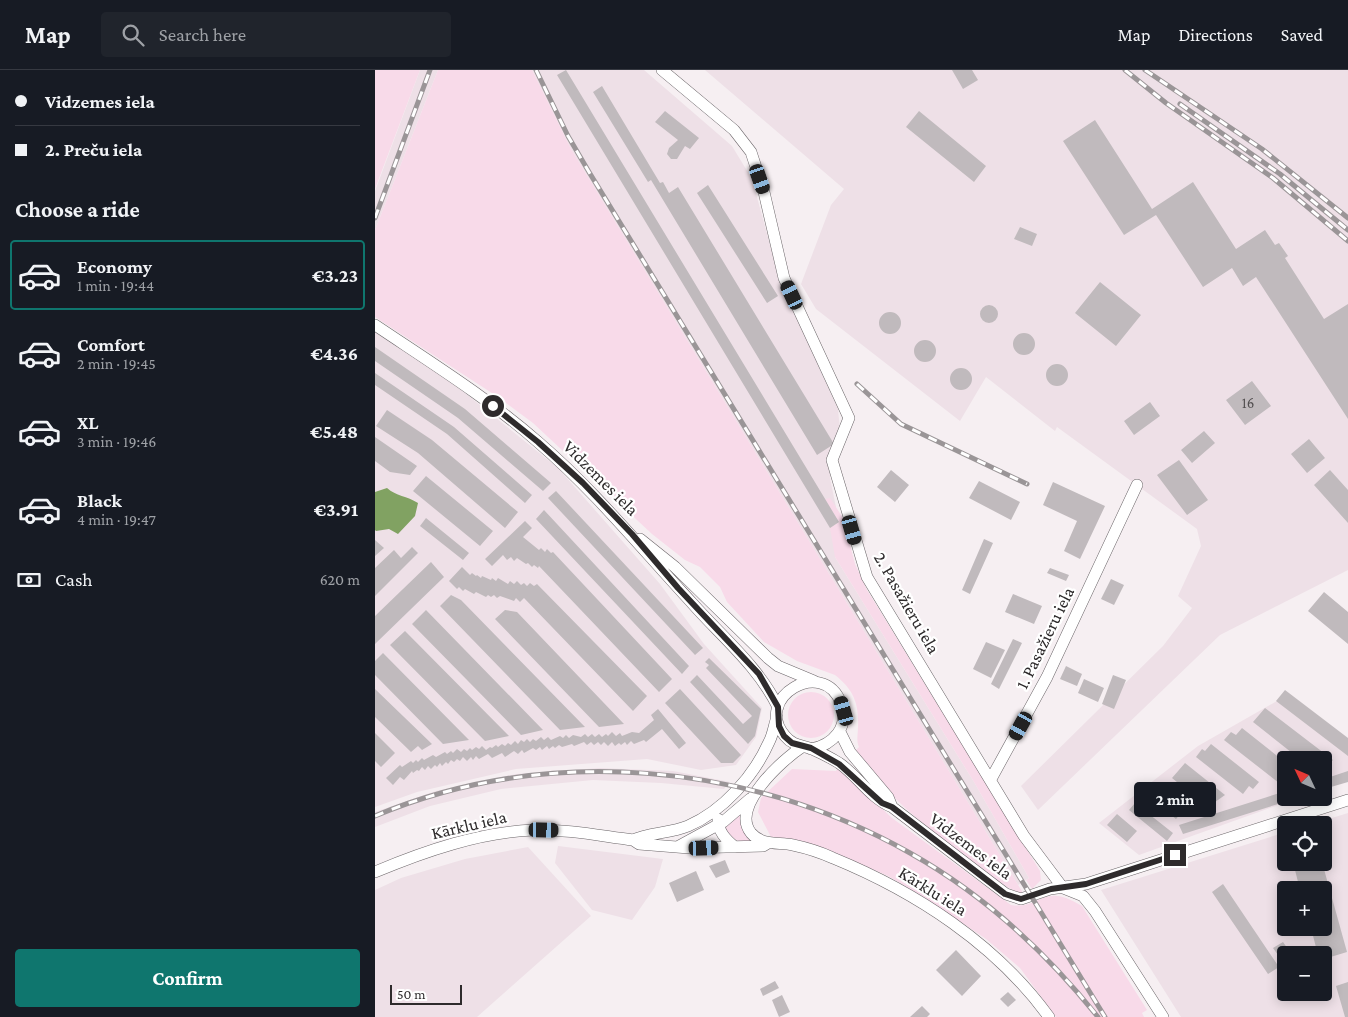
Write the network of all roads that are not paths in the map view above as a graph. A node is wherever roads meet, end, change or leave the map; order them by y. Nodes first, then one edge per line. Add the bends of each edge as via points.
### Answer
1 (662, 70) edge
2 (375, 325) edge
3 (1137, 486) dead end
4 (632, 534) junction
5 (816, 682) junction
6 (778, 711) junction
7 (840, 732) junction
8 (807, 748) junction
9 (991, 780) junction
10 (750, 799) junction
11 (1348, 800) edge
12 (720, 807) junction
13 (892, 807) junction
14 (718, 825) junction
15 (633, 840) junction
16 (768, 844) junction
17 (679, 846) junction
18 (735, 847) junction
19 (375, 872) edge
20 (1063, 888) junction
21 (1049, 1017) edge
22 (1163, 1017) edge

1 - 9 street, 2. Pasažieru iela via 733,130 751,152 784,278 849,418 832,460 862,566
2 - 4 street, Vidzemes iela via 515,423 560,461
3 - 9 street, 1. Pasažieru iela via 1047,677
4 - 5 street, Vidzemes iela via 675,567 768,658
4 - 6 street, Vidzemes iela via 759,674
5 - 6 street via 792,687 781,700
5 - 7 street, Vidzemes iela via 826,686 841,701 844,716
6 - 8 street, Vidzemes iela via 784,736 792,743
6 - 12 street, Kārklu iela via 763,755
7 - 8 street via 827,744
7 - 13 street, Vidzemes iela via 850,752 888,797
8 - 10 street via 791,754
8 - 13 street, Vidzemes iela via 839,764 882,803
9 - 20 street via 1025,836
10 - 14 street
10 - 16 street via 746,807 747,825 756,838
11 - 20 street, Vidzemes iela via 1086,884
12 - 14 street
12 - 15 street, Kārklu iela via 688,826
13 - 20 street, Vidzemes iela via 1005,894 1021,899
14 - 17 street
14 - 18 street via 726,840
15 - 17 street, Kārklu iela via 639,844
15 - 19 street, Kārklu iela via 533,830 499,834 435,849
16 - 18 street, Kārklu iela
16 - 21 street, Kārklu iela via 812,850 892,886 992,953 1015,974
17 - 18 street, Kārklu iela
20 - 22 street via 1083,896 1095,910

